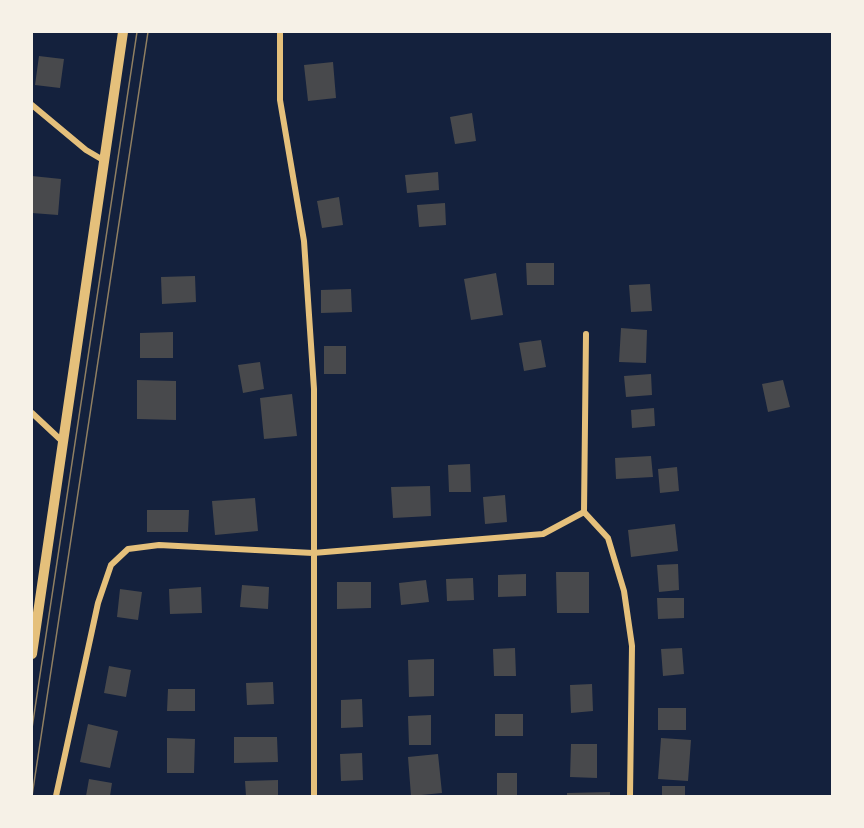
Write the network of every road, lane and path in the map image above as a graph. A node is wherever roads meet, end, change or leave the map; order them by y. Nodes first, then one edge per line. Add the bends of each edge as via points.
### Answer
1 (123, 32) edge
2 (280, 32) edge
3 (32, 105) edge
4 (103, 160) junction
5 (586, 334) dead end
6 (32, 413) edge
7 (63, 443) junction
8 (584, 512) junction
9 (313, 553) junction
10 (32, 654) edge
11 (56, 796) edge
12 (314, 796) edge
13 (630, 796) edge

1 - 4 main road
2 - 9 street via 280,100 304,241 314,389
3 - 4 street
4 - 7 main road
5 - 8 street
6 - 7 street
7 - 10 main road
8 - 9 street via 543,534
8 - 13 street via 608,538 624,591 632,646
9 - 11 street via 159,545 128,549 111,565 98,603
9 - 12 street

